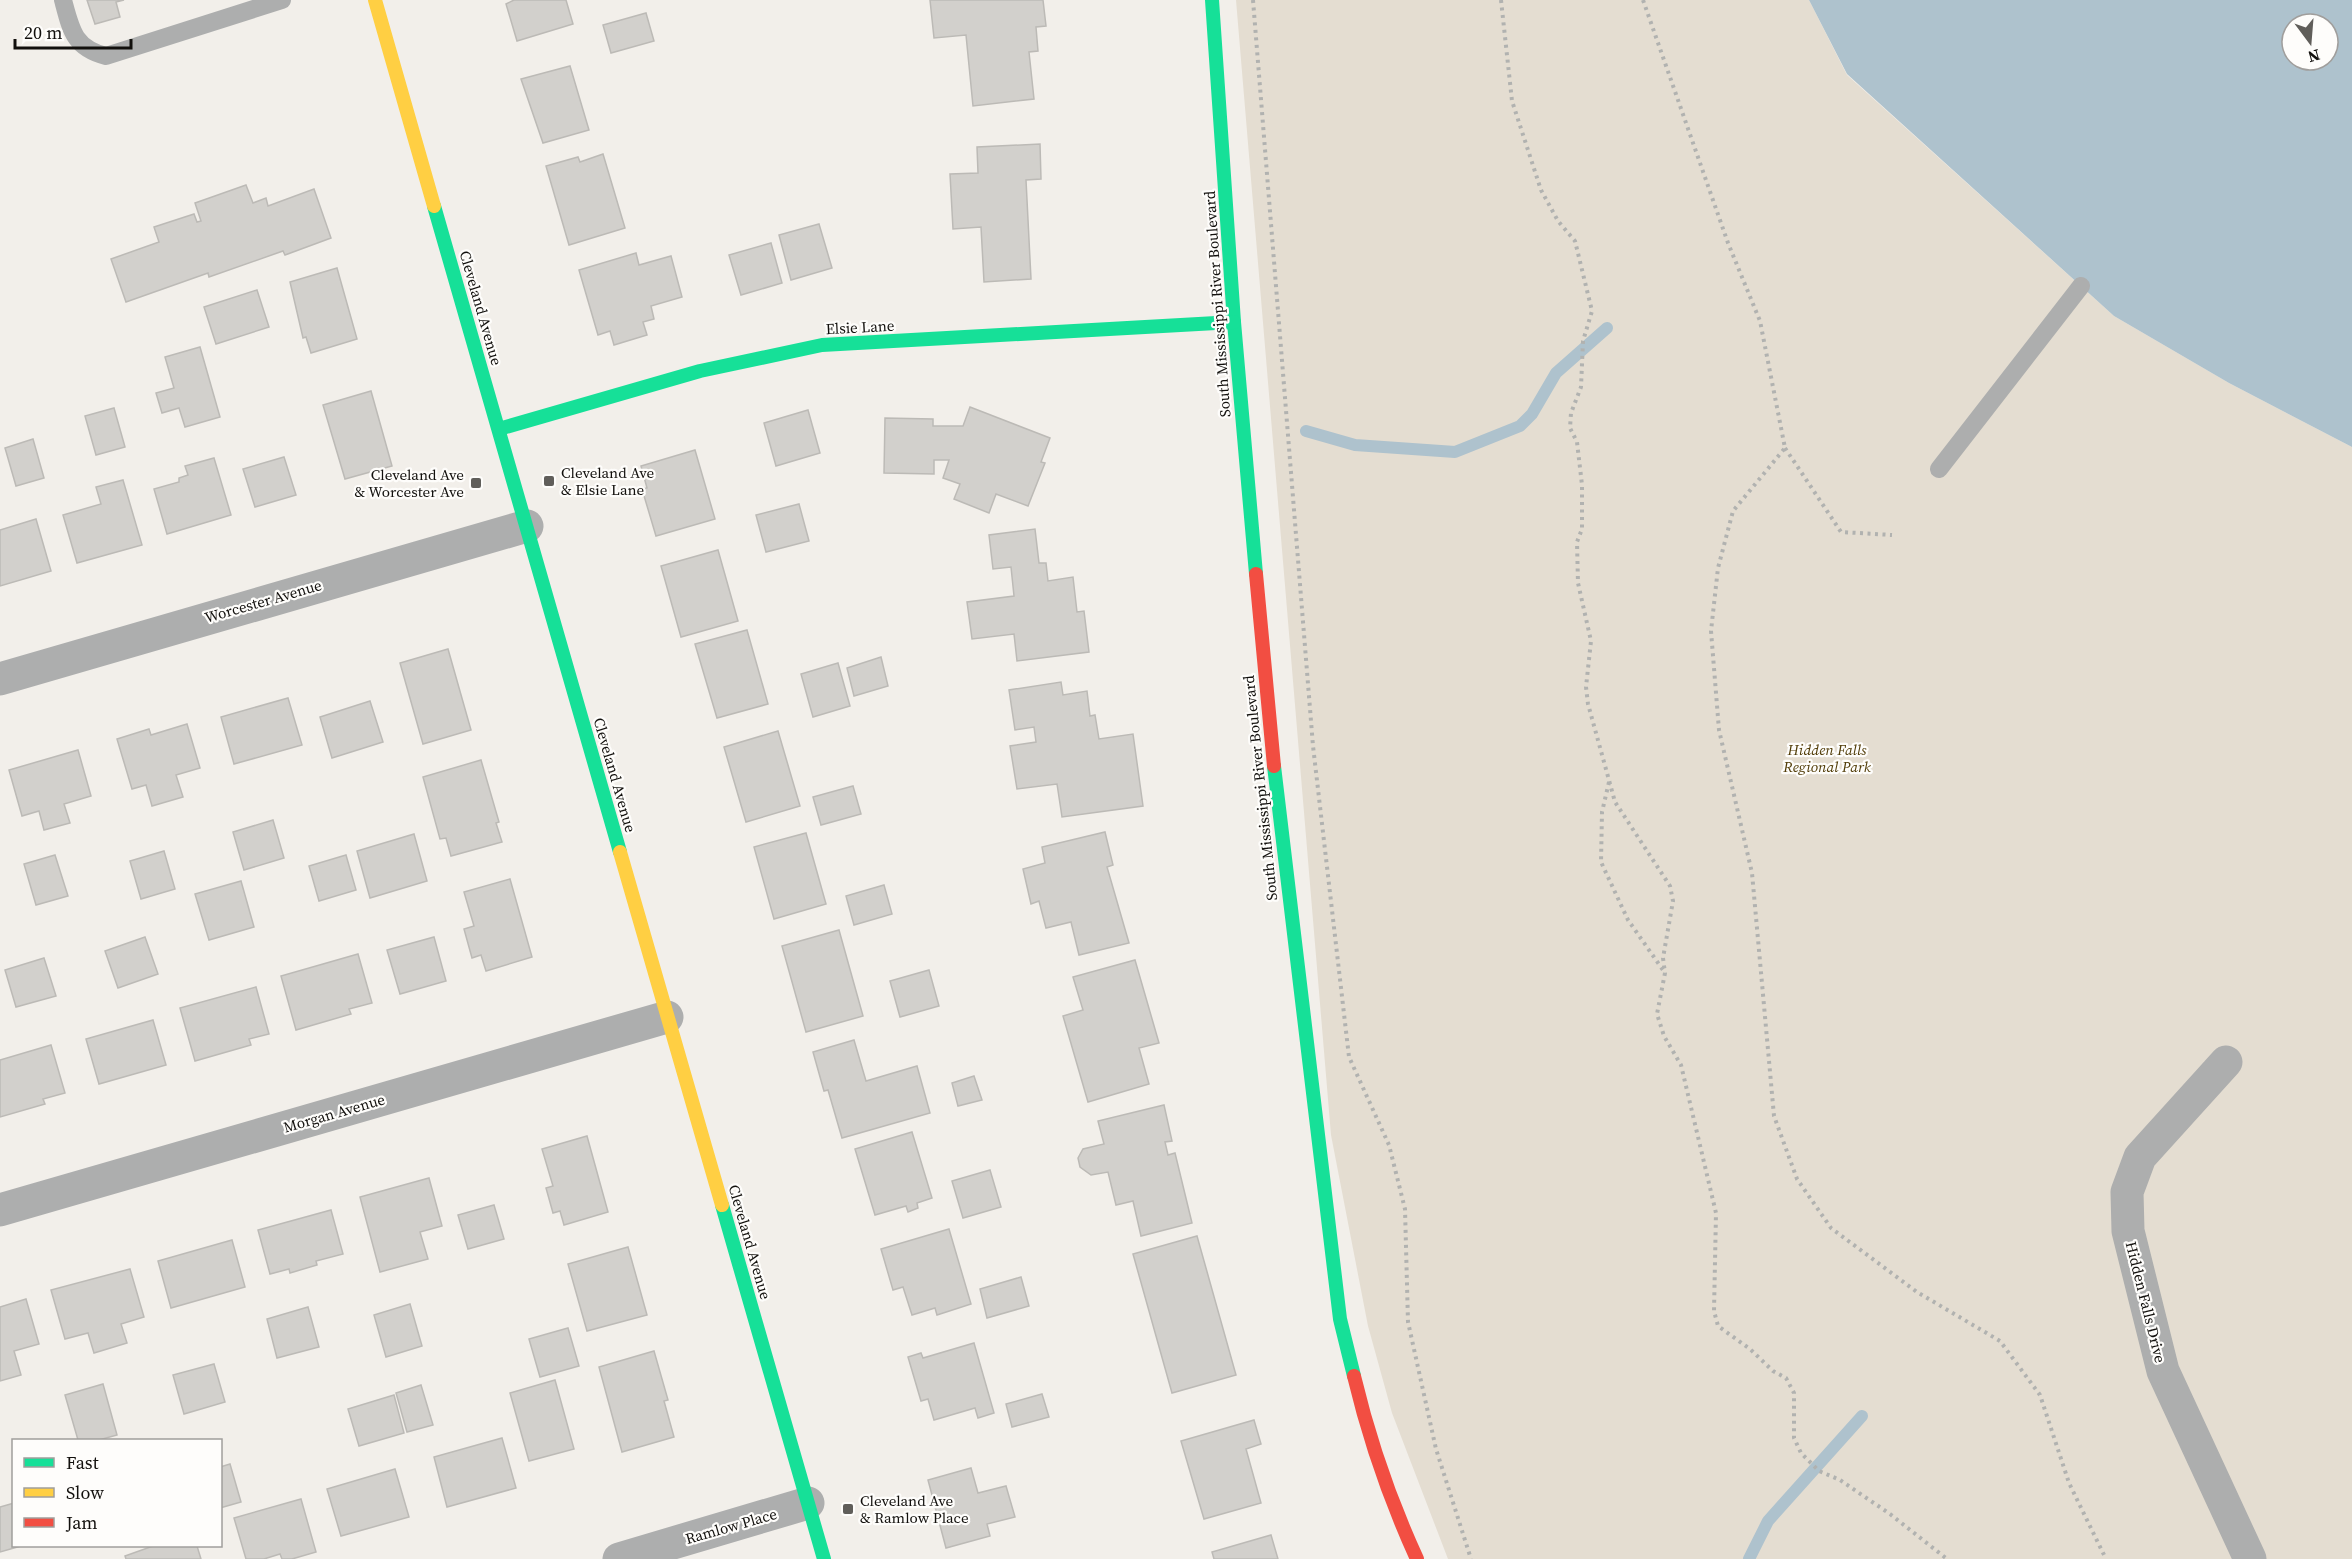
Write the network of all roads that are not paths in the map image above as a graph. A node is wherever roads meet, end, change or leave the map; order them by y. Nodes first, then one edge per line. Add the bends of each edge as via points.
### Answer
1 (63, 0) edge
2 (282, 0) edge
3 (375, 0) edge
4 (1212, 0) edge
5 (2081, 286) dead end
6 (1234, 322) junction
7 (499, 429) junction
8 (1939, 469) dead end
9 (527, 526) junction
10 (0, 679) edge
11 (667, 1017) junction
12 (2226, 1062) dead end
13 (0, 1210) edge
14 (808, 1503) junction
15 (619, 1559) edge
16 (824, 1559) edge
17 (1417, 1559) edge
18 (2250, 1559) edge

1 - 2 lane via 80,45 106,56
3 - 7 street, Cleveland Avenue
4 - 6 street, South Mississippi River Boulevard
5 - 8 lane
6 - 7 street, Elsie Lane via 822,345 700,371
6 - 17 street, South Mississippi River Boulevard via 1268,719 1340,1318 1367,1429 1398,1518
7 - 9 street, Cleveland Avenue
9 - 10 street, Worcester Avenue
9 - 11 street, Cleveland Avenue
11 - 13 street, Morgan Avenue
11 - 14 street, Cleveland Avenue
12 - 18 street, Hidden Falls Drive via 2140,1157 2127,1192 2128,1232 2163,1371
14 - 15 street, Ramlow Place
14 - 16 street, Cleveland Avenue

